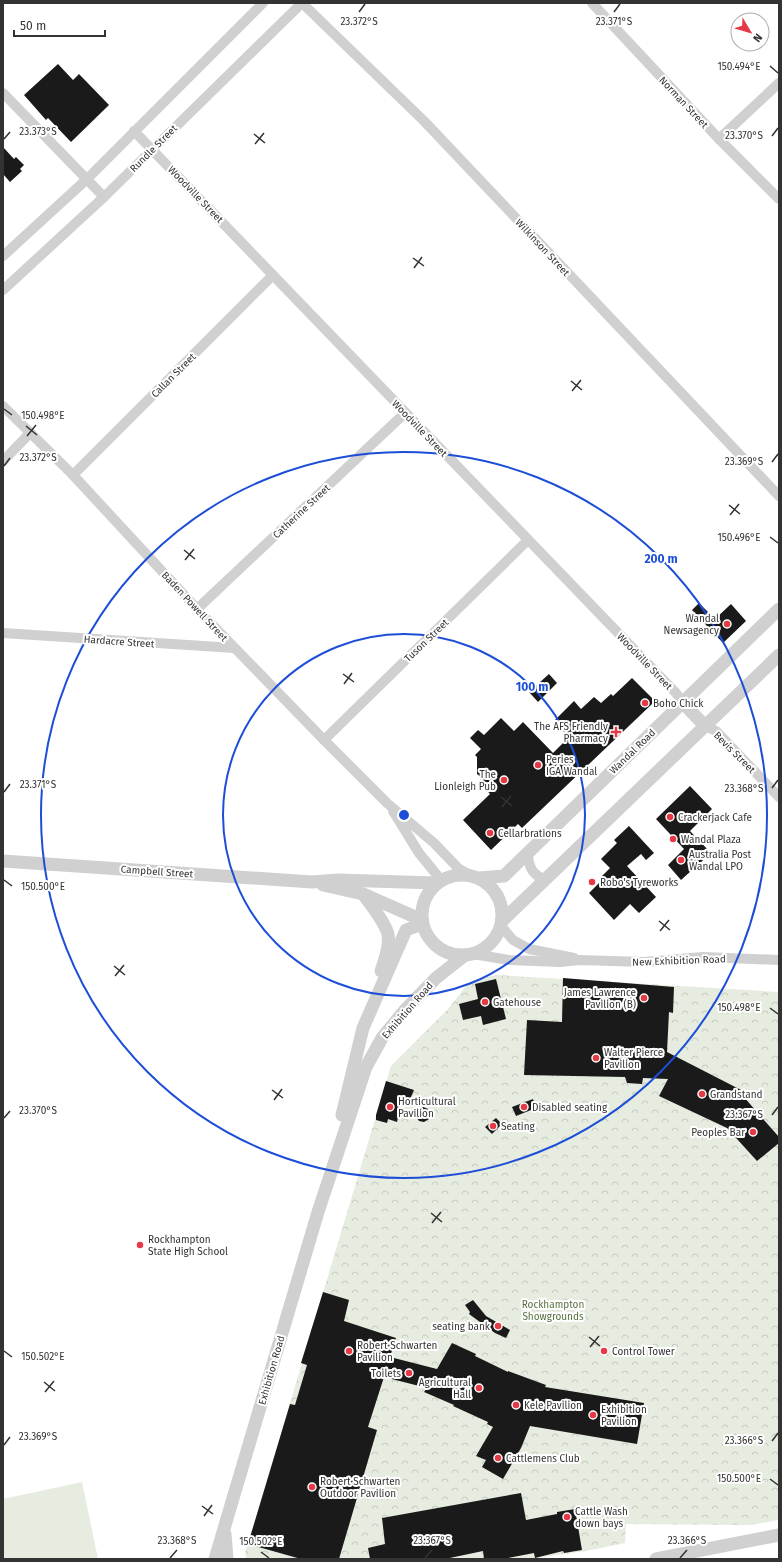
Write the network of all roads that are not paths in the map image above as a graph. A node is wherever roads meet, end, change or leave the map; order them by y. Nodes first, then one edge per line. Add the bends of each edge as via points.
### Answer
1 (263, 3) edge
2 (302, 3) edge
3 (592, 3) edge
4 (779, 83) edge
5 (3, 93) edge
6 (134, 131) junction
7 (719, 139) junction
8 (152, 149) junction
9 (87, 179) junction
10 (104, 197) junction
11 (779, 199) edge
12 (3, 256) edge
13 (273, 275) junction
14 (3, 290) edge
15 (3, 406) edge
16 (405, 413) junction
17 (30, 433) junction
18 (3, 461) edge
19 (73, 475) junction
20 (779, 496) edge
21 (528, 540) junction
22 (197, 609) junction
23 (779, 609) edge
24 (3, 633) edge
25 (234, 648) junction
26 (779, 655) edge
27 (682, 702) junction
28 (705, 726) junction
29 (324, 740) junction
30 (779, 797) edge
31 (387, 803) junction
32 (528, 853) junction
33 (3, 861) edge
34 (475, 877) junction
35 (544, 879) junction
36 (312, 882) junction
37 (439, 882) junction
38 (363, 894) junction
39 (422, 922) junction
40 (501, 924) junction
41 (469, 955) junction
42 (580, 960) junction
43 (779, 960) edge
44 (363, 1028) junction
45 (318, 1212) junction
46 (224, 1528) junction
47 (779, 1535) edge
48 (215, 1559) edge
49 (221, 1559) edge
50 (227, 1559) edge
51 (656, 1559) edge

1 - 6 street
2 - 8 street, Rundle Street
2 - 20 street, Wilkinson Street via 424,121
3 - 7 street, Norman Street
4 - 7 street
5 - 9 street
6 - 8 street, Woodville Street
6 - 9 street
7 - 11 street, Norman Street
8 - 10 street, Rundle Street
8 - 13 street, Woodville Street
9 - 10 street
9 - 12 street
10 - 14 street, Rundle Street
13 - 16 street, Woodville Street
13 - 19 street, Callan Street
15 - 17 street, Baden Powell Street
16 - 21 street, Woodville Street
16 - 22 street, Catherine Street
17 - 18 street
17 - 19 street, Baden Powell Street
19 - 22 street, Baden Powell Street
21 - 27 street, Woodville Street
21 - 29 street, Tuson Street
22 - 25 street, Baden Powell Street
23 - 27 street, Wandal Road
24 - 25 street, Hardacre Street
25 - 29 street, Baden Powell Street
26 - 28 street
27 - 28 street, Woodville Street
27 - 32 street, Wandal Road
28 - 30 street, Bevis Street via 716,731
28 - 35 street
29 - 31 street, Baden Powell Street
31 - 34 street, Baden Powell Street via 434,843 459,869
31 - 37 street, Baden Powell Street
32 - 34 street, Wandal Road via 504,876
32 - 35 street via 530,867 535,875
33 - 36 street, Campbell Street
34 - 37 street via 451,876
34 - 40 street via 495,891 502,911
35 - 40 street
36 - 37 street, Campbell Street
36 - 38 street, Campbell Street
37 - 39 street via 428,894 422,906
38 - 39 street, Campbell Street
38 - 44 street, Exhibition Road via 388,934 388,950
39 - 41 street via 426,935 442,951 453,955
39 - 44 street, Exhibition Road via 406,930
40 - 41 street via 490,944
40 - 42 street, New Exhibition Road via 513,940 529,949
41 - 42 street, New Exhibition Road via 509,960
41 - 45 street, Exhibition Road via 437,976 382,1038 366,1067
42 - 43 street, New Exhibition Road via 644,962 703,957
44 - 45 street, Exhibition Road
45 - 46 street, Exhibition Road
46 - 48 street, Exhibition Road
46 - 49 street, Exhibition Road
46 - 50 street, Exhibition Road
47 - 51 street

